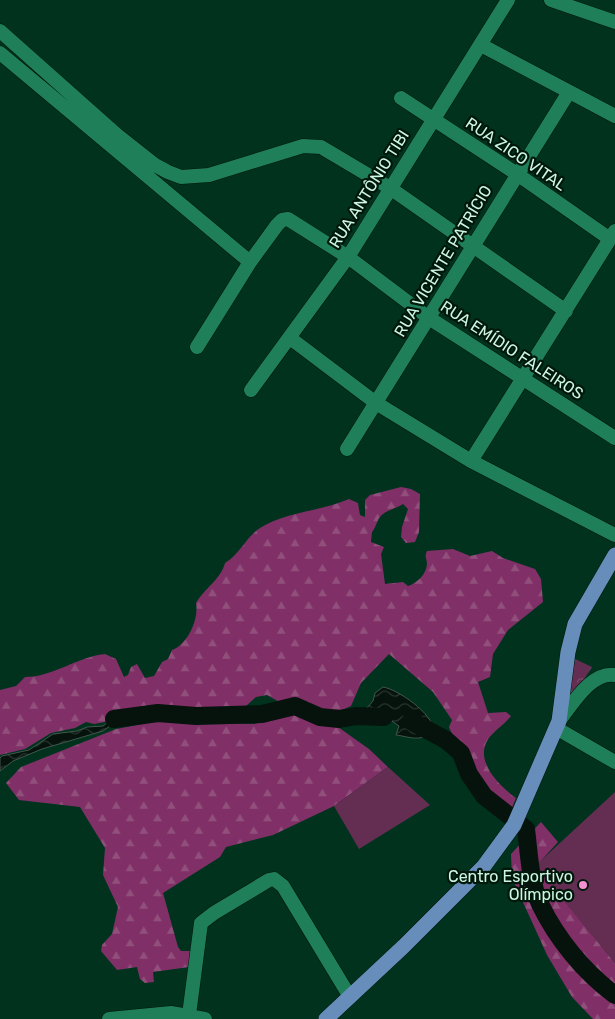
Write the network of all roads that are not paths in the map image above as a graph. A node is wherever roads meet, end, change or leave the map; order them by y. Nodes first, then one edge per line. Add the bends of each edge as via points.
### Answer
1 (508, 0) edge
2 (551, 0) edge
3 (615, 22) edge
4 (0, 31) edge
5 (481, 44) junction
6 (0, 53) edge
7 (569, 92) junction
8 (401, 98) dead end
9 (615, 116) edge
10 (434, 120) junction
11 (516, 174) junction
12 (390, 188) junction
13 (612, 235) edge
14 (473, 246) junction
15 (348, 257) junction
16 (250, 262) junction
17 (566, 312) junction
18 (429, 318) junction
19 (290, 338) junction
20 (197, 346) dead end
21 (522, 378) junction
22 (251, 390) dead end
23 (376, 403) junction
24 (615, 438) edge
25 (346, 449) dead end
26 (470, 461) junction
27 (615, 534) edge
28 (615, 555) edge
29 (614, 675) edge
30 (558, 724) junction
31 (615, 762) edge
32 (350, 997) junction
33 (189, 1015) junction
34 (109, 1019) edge
35 (205, 1019) edge
36 (326, 1019) edge

1 - 5 street, RUA ANTÔNIO TIBI
2 - 3 street
4 - 12 street via 117,135 168,172 181,177 209,175 312,145 345,160
5 - 7 street
5 - 10 street, RUA ANTÔNIO TIBI
6 - 16 street
7 - 9 street
7 - 11 street, RUA VICENTE PATRÍCIO
8 - 10 street, RUA ZICO VITAL
10 - 11 street, RUA ZICO VITAL
10 - 12 street, RUA ANTÔNIO TIBI
11 - 13 street, RUA ZICO VITAL
11 - 14 street, RUA VICENTE PATRÍCIO
12 - 14 street
12 - 15 street, RUA ANTÔNIO TIBI
13 - 17 street
14 - 17 street
14 - 18 street, RUA VICENTE PATRÍCIO
15 - 16 street, RUA EMÍDIO FALEIROS via 285,219 279,222
15 - 18 street, RUA EMÍDIO FALEIROS
15 - 19 street, RUA ANTÔNIO TIBI
16 - 20 street
17 - 21 street
18 - 21 street, RUA EMÍDIO FALEIROS
18 - 23 street, RUA VICENTE PATRÍCIO
19 - 22 street, RUA ANTÔNIO TIBI
19 - 23 street
21 - 24 street, RUA EMÍDIO FALEIROS
21 - 26 street
23 - 25 street, RUA VICENTE PATRÍCIO
23 - 26 street
26 - 27 street
28 - 30 main road via 572,630
29 - 30 street via 605,674 592,683
30 - 31 street
30 - 32 main road via 525,803 503,842 484,866
32 - 33 street via 283,886 274,879 201,923
32 - 36 main road
33 - 34 street
33 - 35 street

